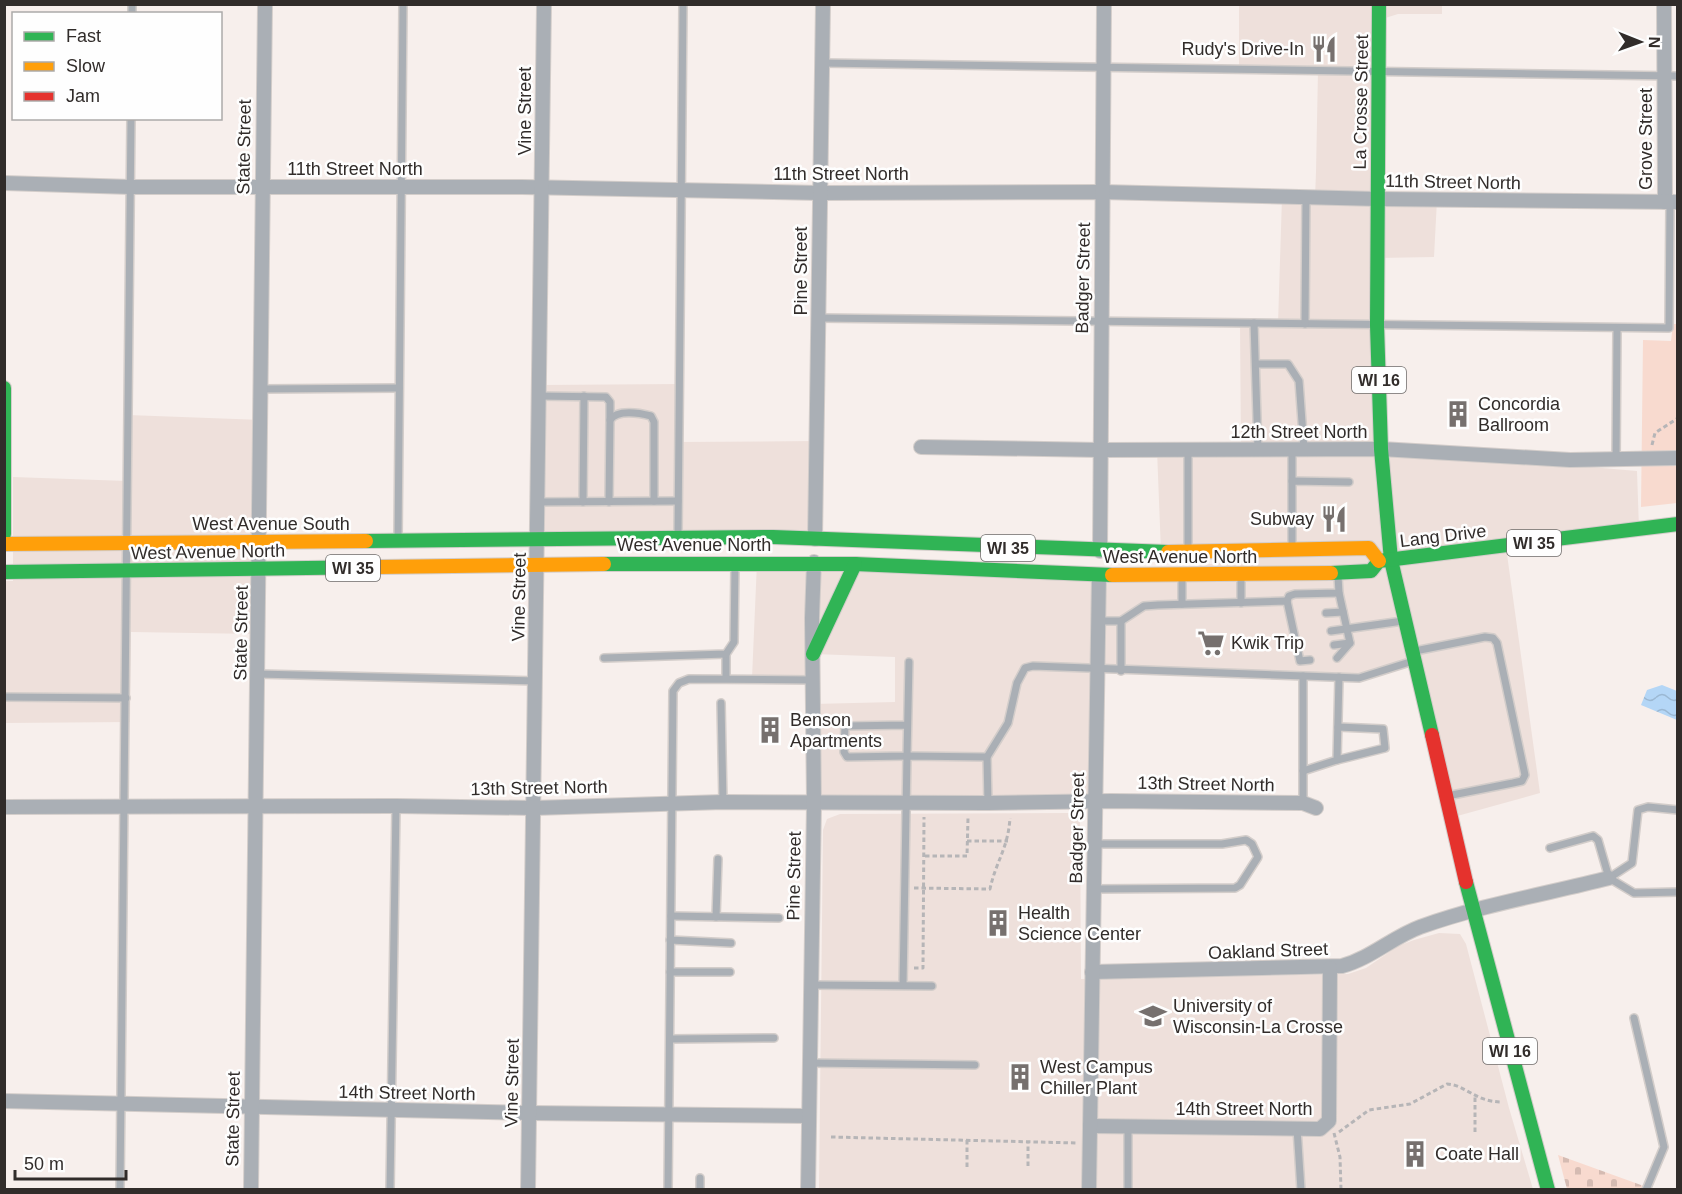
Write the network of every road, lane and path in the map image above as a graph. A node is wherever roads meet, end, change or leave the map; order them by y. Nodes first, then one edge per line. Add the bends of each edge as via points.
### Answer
1 (265, 4) edge
2 (403, 4) edge
3 (544, 4) edge
4 (683, 4) edge
5 (823, 4) edge
6 (1104, 4) edge
7 (1379, 4) edge
8 (1664, 4) edge
9 (822, 63) junction
10 (1103, 68) junction
11 (1379, 70) junction
12 (1671, 76) edge
13 (131, 120) edge
14 (4, 183) edge
15 (131, 187) junction
16 (262, 187) junction
17 (400, 187) junction
18 (542, 188) junction
19 (682, 190) junction
20 (1102, 192) junction
21 (820, 193) junction
22 (1306, 198) junction
23 (1378, 199) junction
24 (1671, 202) edge
25 (819, 318) junction
26 (1101, 321) junction
27 (1254, 323) junction
28 (1305, 324) junction
29 (1377, 325) junction
30 (1617, 330) junction
31 (1256, 364) junction
32 (4, 388) edge
33 (399, 388) junction
34 (261, 389) junction
35 (539, 396) junction
36 (584, 396) junction
37 (1677, 418) edge
38 (610, 420) junction
39 (921, 447) dead end
40 (1298, 449) junction
41 (1381, 449) junction
42 (1100, 450) junction
43 (1188, 450) junction
44 (1257, 450) junction
45 (1677, 459) edge
46 (1616, 460) junction
47 (1651, 461) junction
48 (1292, 481) junction
49 (1349, 482) dead end
50 (654, 501) junction
51 (678, 501) junction
52 (538, 502) junction
53 (583, 502) junction
54 (609, 502) junction
55 (1677, 524) edge
56 (4, 534) edge
57 (678, 537) junction
58 (815, 538) junction
59 (537, 540) junction
60 (398, 541) junction
61 (260, 542) junction
62 (126, 543) junction
63 (4, 544) edge
64 (1293, 550) junction
65 (1100, 551) junction
66 (1188, 552) junction
67 (1385, 560) junction
68 (814, 562) junction
69 (735, 563) junction
70 (855, 564) junction
71 (537, 565) junction
72 (260, 569) junction
73 (126, 571) junction
74 (4, 572) edge
75 (1338, 573) junction
76 (1099, 575) junction
77 (1182, 575) junction
78 (1240, 575) junction
79 (1339, 593) junction
80 (1287, 601) junction
81 (1241, 603) junction
82 (1182, 604) junction
83 (1343, 612) junction
84 (1326, 613) dead end
85 (1299, 615) dead end
86 (1290, 616) junction
87 (1098, 621) junction
88 (1121, 621) junction
89 (1403, 621) junction
90 (1348, 629) junction
91 (1331, 631) dead end
92 (1294, 633) junction
93 (1303, 633) dead end
94 (1350, 643) junction
95 (1334, 645) dead end
96 (1307, 647) dead end
97 (1297, 648) junction
98 (726, 654) junction
99 (813, 654) junction
100 (1412, 656) junction
101 (603, 658) dead end
102 (1337, 658) dead end
103 (1310, 660) dead end
104 (909, 662) dead end
105 (1097, 670) junction
106 (1120, 671) junction
107 (258, 674) junction
108 (1303, 676) junction
109 (1339, 677) junction
110 (726, 678) junction
111 (813, 680) junction
112 (536, 681) junction
113 (4, 697) edge
114 (126, 698) junction
115 (721, 703) dead end
116 (907, 724) junction
117 (1338, 727) junction
118 (907, 756) junction
119 (987, 757) junction
120 (1337, 760) junction
121 (1303, 771) junction
122 (1445, 796) junction
123 (1095, 801) junction
124 (723, 802) junction
125 (814, 802) junction
126 (905, 802) junction
127 (671, 803) junction
128 (988, 803) junction
129 (256, 806) junction
130 (396, 806) junction
131 (1310, 806) joint
132 (4, 807) edge
133 (125, 807) junction
134 (534, 808) junction
135 (1677, 810) edge
136 (924, 817) dead end
137 (968, 818) dead end
138 (1010, 818) dead end
139 (967, 841) junction
140 (1008, 841) junction
141 (1095, 844) junction
142 (1550, 848) dead end
143 (925, 856) junction
144 (718, 859) dead end
145 (1609, 878) junction
146 (903, 888) junction
147 (924, 888) junction
148 (1094, 889) junction
149 (1677, 892) edge
150 (1473, 912) junction
151 (670, 916) junction
152 (716, 917) junction
153 (779, 918) dead end
154 (670, 940) junction
155 (731, 943) dead end
156 (1330, 968) junction
157 (903, 969) junction
158 (670, 972) junction
159 (730, 972) dead end
160 (1092, 972) junction
161 (811, 985) junction
162 (903, 985) junction
163 (932, 986) dead end
164 (1634, 1018) dead end
165 (670, 1038) junction
166 (774, 1038) dead end
167 (809, 1063) junction
168 (975, 1065) dead end
169 (1475, 1097) junction
170 (4, 1101) edge
171 (1502, 1102) dead end
172 (122, 1104) junction
173 (251, 1108) junction
174 (391, 1110) junction
175 (529, 1113) junction
176 (669, 1115) junction
177 (809, 1116) junction
178 (1090, 1126) junction
179 (1128, 1126) junction
180 (1297, 1128) junction
181 (1475, 1132) dead end
182 (831, 1137) dead end
183 (967, 1140) junction
184 (1028, 1141) junction
185 (1090, 1143) junction
186 (1028, 1166) dead end
187 (967, 1168) dead end
188 (700, 1178) dead end
189 (1340, 1189) edge
190 (120, 1190) edge
191 (251, 1190) edge
192 (390, 1190) edge
193 (528, 1190) edge
194 (668, 1190) edge
195 (700, 1190) edge
196 (808, 1190) edge
197 (1089, 1190) edge
198 (1128, 1190) edge
199 (1301, 1190) edge
200 (1548, 1190) edge
201 (1646, 1190) edge

1 - 16 street, State Street
2 - 17 lane
3 - 18 street, Vine Street
4 - 19 lane
5 - 9 street, Pine Street
6 - 10 street, Badger Street
7 - 11 main road, La Crosse Street / WI 16
8 - 12 street, Grove Street
9 - 10 lane
9 - 21 street, Pine Street
10 - 11 lane
10 - 20 street, Badger Street
11 - 12 lane
11 - 23 main road, La Crosse Street / WI 16
12 - 24 street, Grove Street
13 - 15 lane
14 - 15 street, 11th Street North
15 - 16 street, 11th Street North
15 - 62 lane
16 - 17 street, 11th Street North
16 - 34 street, State Street
17 - 18 street, 11th Street North
17 - 33 lane
18 - 19 street, 11th Street North
18 - 35 street, Vine Street
19 - 21 street, 11th Street North
19 - 51 lane
20 - 21 street, 11th Street North
20 - 22 street, 11th Street North
20 - 26 street, Badger Street
21 - 25 street, Pine Street
22 - 23 street, 11th Street North
22 - 28 lane
23 - 24 street, 11th Street North
23 - 29 main road, WI 16
24 - 30 lane via 1669,328
25 - 26 lane
25 - 58 street, Pine Street
26 - 27 lane
26 - 42 street, Badger Street
27 - 28 lane
27 - 31 lane
28 - 29 lane
29 - 30 lane
29 - 41 main road, WI 16
30 - 46 lane
31 - 40 lane via 1288,364 1299,381
31 - 44 lane
32 - 56 main road
33 - 34 lane
33 - 60 lane
34 - 61 street, State Street
35 - 36 lane
35 - 52 street, Vine Street
36 - 38 lane via 606,397 610,402
36 - 53 lane
37 - 47 path via 1655,433
38 - 50 lane via 619,414 651,416
38 - 54 lane
39 - 42 street, 12th Street North
40 - 41 street, 12th Street North
40 - 44 street, 12th Street North
40 - 48 lane
41 - 46 street, 12th Street North
41 - 67 main road, WI 16
42 - 43 street, 12th Street North
42 - 65 street, Badger Street
43 - 44 street, 12th Street North
43 - 66 lane
45 - 47 street, 12th Street North
46 - 47 street, 12th Street North
48 - 49 lane
48 - 64 lane
50 - 51 lane
50 - 54 lane
51 - 57 lane
52 - 53 lane
52 - 59 street, Vine Street
53 - 54 lane
55 - 67 main road, Lang Drive / WI 35
57 - 58 main road, West Avenue North / WI 35
57 - 59 main road, West Avenue North / WI 35
58 - 65 main road, West Avenue North / WI 35
59 - 60 main road, West Avenue South / WI 35
59 - 71 street, Vine Street
60 - 61 main road, West Avenue South / WI 35
61 - 62 main road, West Avenue South / WI 35
61 - 72 street, State Street
62 - 63 main road, West Avenue South / WI 35
62 - 73 lane
64 - 66 main road, West Avenue North / WI 35
64 - 67 main road, West Avenue North / WI 35 via 1369,548
65 - 66 main road, West Avenue North / WI 35
67 - 75 main road, West Avenue North / WI 35 via 1371,571
67 - 89 main road, WI 16
68 - 69 main road, West Avenue North / WI 35
68 - 70 main road, West Avenue North / WI 35
68 - 99 street, Pine Street
69 - 71 main road, West Avenue North / WI 35
69 - 98 lane via 734,642
70 - 76 main road, West Avenue North / WI 35
70 - 99 main road
71 - 72 main road, West Avenue North / WI 35
71 - 112 street, Vine Street
72 - 73 main road, West Avenue North / WI 35
72 - 107 street, State Street
73 - 74 main road, West Avenue North / WI 35
73 - 114 lane
75 - 78 main road, West Avenue North / WI 35
75 - 79 lane
76 - 77 main road, West Avenue North / WI 35
76 - 87 street, Badger Street
77 - 78 main road, West Avenue North / WI 35
77 - 82 lane
78 - 81 lane
79 - 80 lane via 1295,594
79 - 83 lane
80 - 81 lane
80 - 86 lane
81 - 82 lane
82 - 88 lane via 1144,606
83 - 84 lane
83 - 90 lane
85 - 86 lane
86 - 92 lane
87 - 88 lane
87 - 105 street, Badger Street
88 - 106 lane
89 - 90 lane
89 - 100 main road, WI 16
90 - 91 lane
90 - 94 lane
92 - 93 lane
92 - 97 lane
94 - 95 lane
94 - 102 lane
96 - 97 lane
97 - 103 lane via 1300,661
98 - 101 lane
98 - 110 lane
99 - 111 street, Pine Street
100 - 109 lane via 1359,678
100 - 122 main road, WI 16
100 - 122 lane via 1485,637 1497,643 1526,776 1522,781
104 - 116 lane
105 - 106 lane
105 - 119 lane via 1025,668 1017,683 1008,723
105 - 123 street, Badger Street
106 - 108 lane
107 - 112 lane
107 - 129 street, State Street
108 - 109 lane
108 - 121 lane
109 - 117 lane
110 - 111 lane
110 - 127 lane via 689,679 679,682 674,691
111 - 125 street, Pine Street
112 - 134 street, Vine Street
113 - 114 lane
114 - 133 lane
115 - 124 lane
116 - 118 lane
116 - 118 lane via 845,726 844,752 847,757
117 - 120 lane
117 - 120 lane via 1383,729 1385,747
118 - 119 lane
118 - 126 lane
119 - 128 lane
120 - 121 lane
121 - 131 lane
122 - 150 main road, WI 16
123 - 128 street, 13th Street North
123 - 131 street, 13th Street North
123 - 141 street, Badger Street
124 - 125 street, 13th Street North
124 - 127 street, 13th Street North
125 - 126 street, 13th Street North
125 - 161 street, Pine Street
126 - 128 street, 13th Street North
126 - 146 lane
127 - 134 street, 13th Street North
127 - 151 lane
129 - 130 street, 13th Street North
129 - 133 street, 13th Street North
129 - 173 street, State Street
130 - 134 street, 13th Street North
130 - 174 lane
132 - 133 street, 13th Street North
133 - 172 lane
134 - 175 street, Vine Street
135 - 145 lane via 1638,810 1632,863
136 - 143 path
137 - 139 path
138 - 140 path
139 - 140 path
139 - 143 path via 967,856
140 - 147 path via 993,871 990,889
141 - 148 street, Badger Street
141 - 148 lane via 1222,844 1246,840 1258,857 1234,888
142 - 145 lane via 1593,836 1598,840
143 - 147 path
144 - 152 lane
145 - 149 lane via 1634,893
145 - 150 street, Oakland Street
146 - 147 path
146 - 157 lane
147 - 157 path via 922,969
148 - 160 street, Badger Street
150 - 156 street, Oakland Street via 1409,932 1360,960
150 - 200 main road, WI 16
151 - 152 lane
151 - 154 lane
152 - 153 lane
154 - 155 lane
154 - 158 lane
156 - 160 street, Oakland Street
156 - 180 street, 14th Street North via 1329,1121 1320,1129
157 - 162 lane
158 - 159 lane
158 - 165 lane
160 - 178 street, Badger Street
161 - 162 lane
161 - 167 street, Pine Street
162 - 163 lane
164 - 201 lane via 1664,1147
165 - 166 lane
165 - 176 lane
167 - 168 lane
167 - 177 street, Pine Street
169 - 171 path
169 - 181 path
169 - 189 path via 1447,1084 1410,1104 1369,1110 1336,1135
170 - 172 street, 14th Street North
172 - 173 street, 14th Street North
172 - 190 lane
173 - 174 street, 14th Street North
173 - 191 street, State Street
174 - 175 street, 14th Street North
174 - 192 lane
175 - 176 street, 14th Street North
175 - 193 street, Vine Street
176 - 177 street, 14th Street North
176 - 194 lane
177 - 196 street, Pine Street
178 - 179 street, 14th Street North
178 - 185 street, Badger Street
179 - 180 street, 14th Street North
179 - 198 lane
180 - 199 lane
182 - 183 path
183 - 184 path
183 - 187 path
184 - 185 path
184 - 186 path
185 - 197 street, Badger Street
188 - 195 lane

